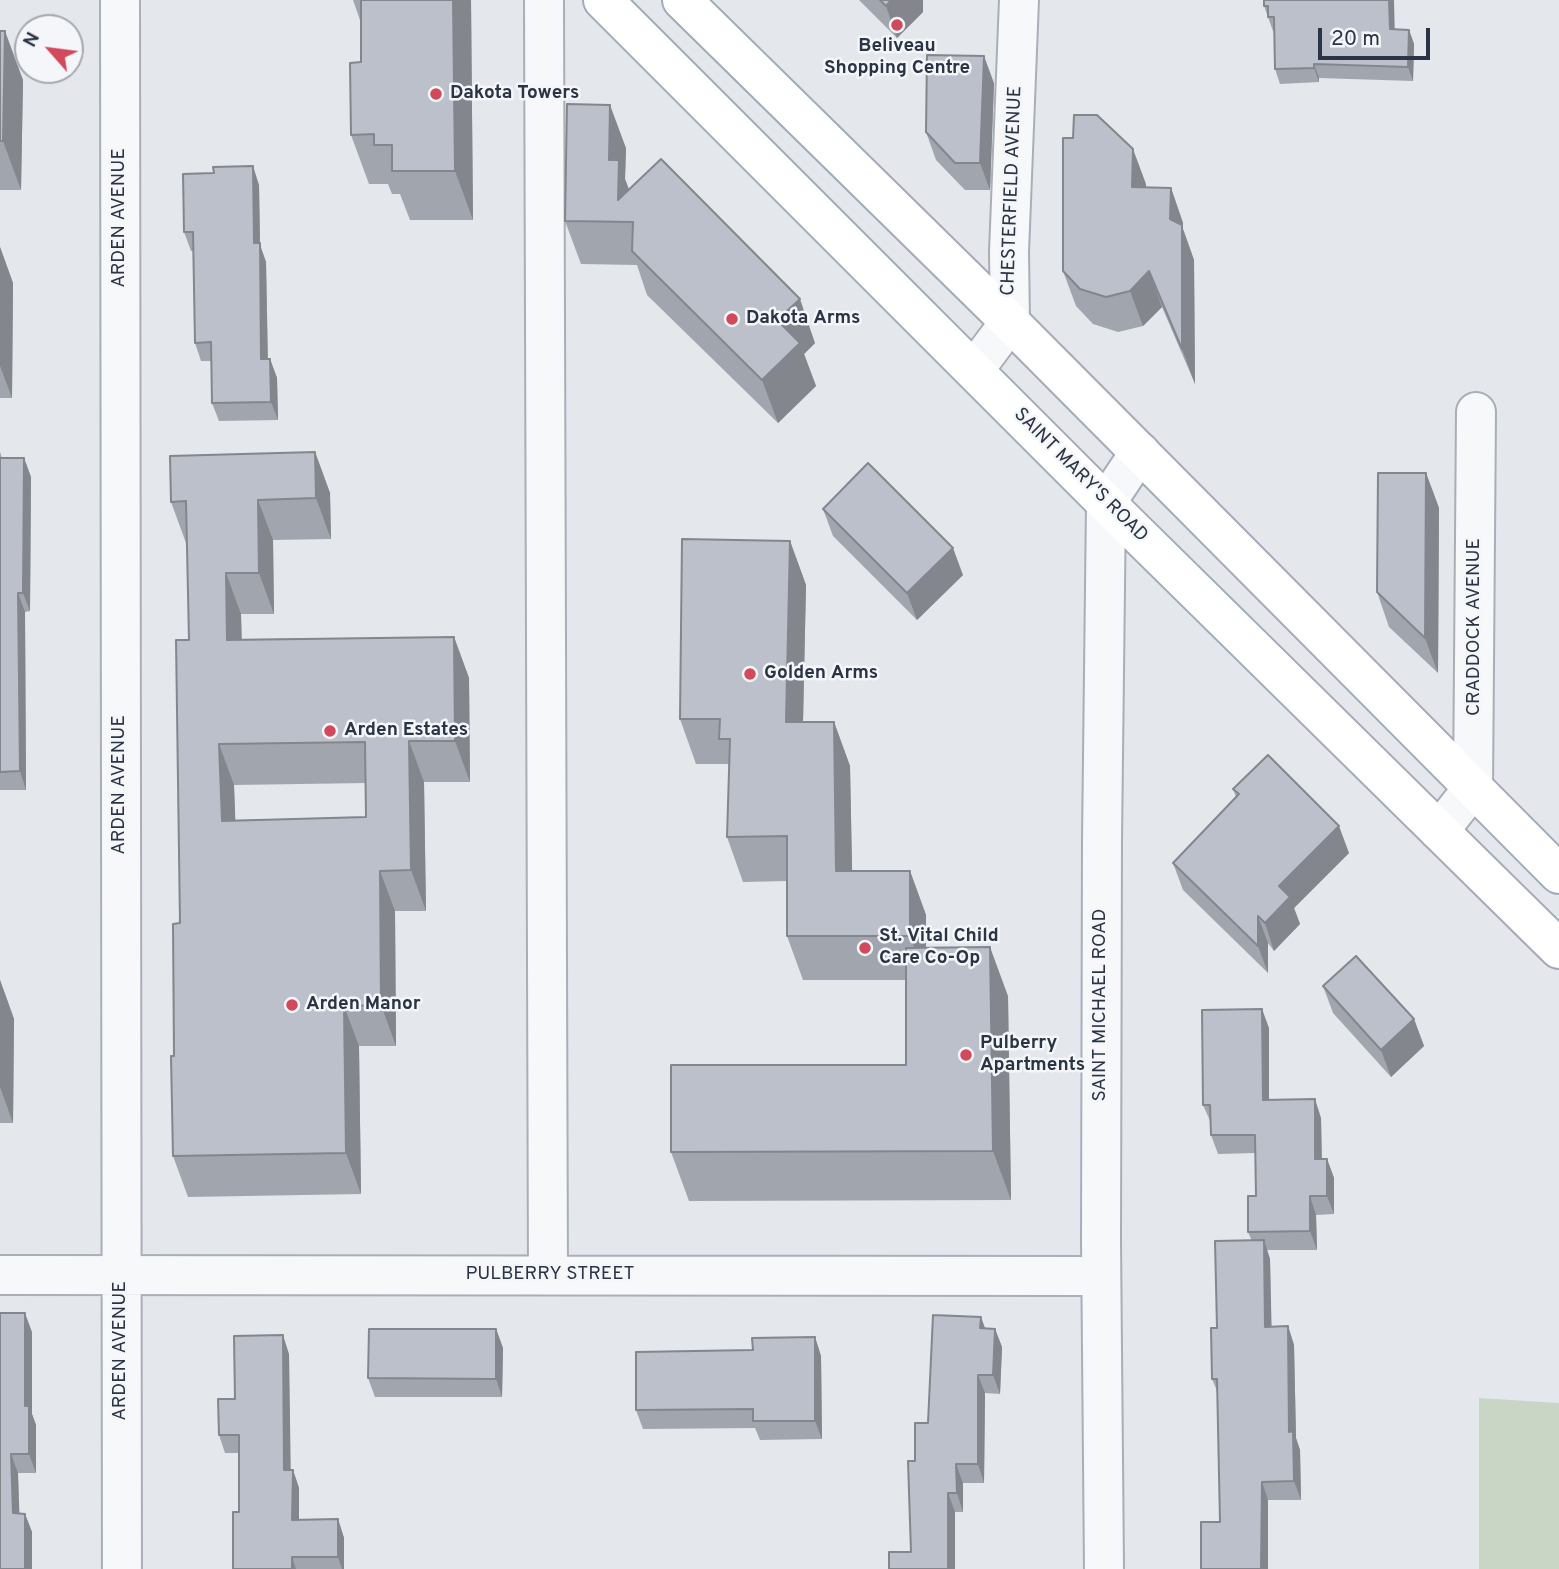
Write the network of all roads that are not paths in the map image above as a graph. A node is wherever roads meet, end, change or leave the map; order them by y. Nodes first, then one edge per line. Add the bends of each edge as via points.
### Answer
1 (120, 0) edge
2 (544, 0) edge
3 (603, 0) edge
4 (682, 0) edge
5 (1019, 0) edge
6 (1010, 322) junction
7 (974, 370) junction
8 (1476, 412) dead end
9 (1140, 452) junction
10 (1106, 503) junction
11 (1474, 788) junction
12 (1439, 831) junction
13 (1559, 874) edge
14 (1559, 949) edge
15 (120, 1274) junction
16 (0, 1275) edge
17 (548, 1275) junction
18 (1101, 1276) junction
19 (122, 1569) edge
20 (1104, 1569) edge

1 - 15 street, ARDEN AVENUE
2 - 17 street
3 - 7 main road, SAINT MARY'S ROAD
4 - 6 main road
5 - 6 street, CHESTERFIELD AVENUE
6 - 7 street, CHESTERFIELD AVENUE
6 - 9 main road
7 - 10 main road, SAINT MARY'S ROAD
8 - 11 street, CRADDOCK AVENUE
9 - 10 street
9 - 11 main road
10 - 12 main road, SAINT MARY'S ROAD
10 - 18 street, SAINT MICHAEL ROAD
11 - 12 street
11 - 13 main road
12 - 14 main road, SAINT MARY'S ROAD
15 - 16 street, PULBERRY STREET
15 - 17 street, PULBERRY STREET
15 - 19 street, ARDEN AVENUE
17 - 18 street, PULBERRY STREET
18 - 20 street, SAINT MICHAEL ROAD

